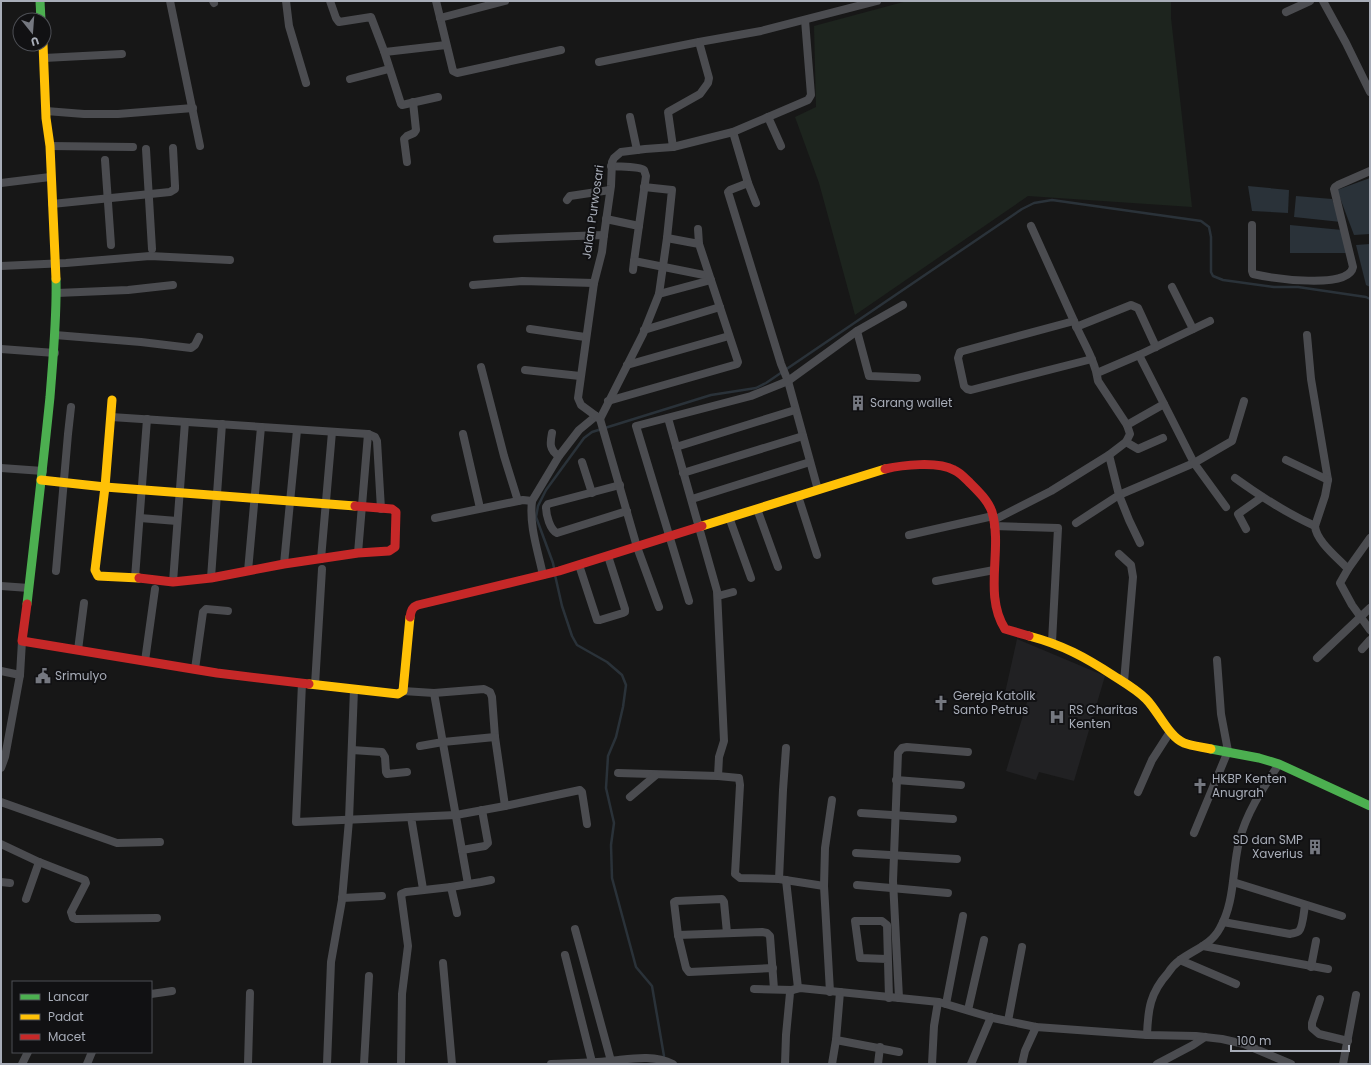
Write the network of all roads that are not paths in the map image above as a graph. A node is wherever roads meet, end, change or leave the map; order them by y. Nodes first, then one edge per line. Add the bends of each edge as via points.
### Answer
1 (40, 1) edge
2 (170, 1) edge
3 (286, 1) edge
4 (330, 1) edge
5 (436, 1) edge
6 (505, 1) edge
7 (877, 1) edge
8 (1310, 1) edge
9 (1323, 1) edge
10 (41, 12) edge
11 (1286, 12) dead end
12 (440, 18) junction
13 (805, 20) junction
14 (698, 42) junction
15 (446, 45) junction
16 (561, 50) dead end
17 (384, 51) junction
18 (46, 52) edge
19 (122, 54) dead end
20 (48, 58) junction
21 (599, 62) dead end
22 (389, 69) junction
23 (350, 79) dead end
24 (306, 83) dead end
25 (1370, 92) edge
26 (438, 97) dead end
27 (413, 102) junction
28 (193, 108) junction
29 (46, 111) junction
30 (630, 117) dead end
31 (768, 117) junction
32 (732, 132) junction
33 (50, 146) junction
34 (200, 146) dead end
35 (781, 146) dead end
36 (133, 147) dead end
37 (673, 147) junction
38 (173, 148) dead end
39 (146, 149) dead end
40 (638, 150) junction
41 (104, 160) dead end
42 (407, 162) dead end
43 (611, 166) junction
44 (1370, 171) edge
45 (46, 178) junction
46 (1, 183) edge
47 (748, 184) junction
48 (644, 187) junction
49 (610, 190) junction
50 (148, 195) junction
51 (107, 199) junction
52 (568, 200) dead end
53 (756, 202) dead end
54 (52, 204) junction
55 (606, 219) junction
56 (1252, 225) dead end
57 (639, 226) junction
58 (1032, 226) dead end
59 (698, 229) dead end
60 (604, 235) junction
61 (667, 238) junction
62 (497, 239) dead end
63 (699, 244) junction
64 (111, 245) dead end
65 (152, 249) dead end
66 (230, 260) dead end
67 (56, 264) junction
68 (1, 266) edge
69 (663, 267) junction
70 (710, 278) junction
71 (594, 283) junction
72 (473, 284) dead end
73 (173, 285) dead end
74 (1172, 287) dead end
75 (62, 292) junction
76 (658, 294) junction
77 (903, 305) dead end
78 (720, 307) junction
79 (1210, 321) dead end
80 (1075, 324) junction
81 (530, 329) dead end
82 (1194, 329) junction
83 (644, 330) junction
84 (857, 331) junction
85 (61, 335) junction
86 (729, 336) junction
87 (1306, 336) dead end
88 (199, 337) dead end
89 (585, 337) junction
90 (1156, 347) junction
91 (1, 349) edge
92 (50, 353) junction
93 (1139, 355) junction
94 (1092, 359) junction
95 (627, 365) junction
96 (481, 367) dead end
97 (525, 370) dead end
98 (1097, 373) junction
99 (580, 376) junction
100 (917, 378) dead end
101 (787, 379) junction
102 (112, 400) dead end
103 (1244, 401) dead end
104 (608, 402) junction
105 (1164, 404) junction
106 (71, 407) dead end
107 (796, 410) junction
108 (111, 417) junction
109 (668, 418) junction
110 (147, 419) junction
111 (599, 420) junction
112 (185, 422) junction
113 (222, 424) junction
114 (1127, 425) junction
115 (261, 427) junction
116 (297, 430) junction
117 (332, 432) junction
118 (552, 433) dead end
119 (368, 434) junction
120 (463, 434) dead end
121 (803, 436) junction
122 (1163, 438) dead end
123 (1126, 442) junction
124 (676, 447) junction
125 (1108, 455) junction
126 (559, 456) junction
127 (1286, 460) dead end
128 (582, 462) dead end
129 (810, 462) junction
130 (1194, 463) junction
131 (1, 468) edge
132 (683, 473) junction
133 (43, 478) junction
134 (1235, 478) dead end
135 (1328, 480) junction
136 (59, 483) junction
137 (620, 485) junction
138 (105, 487) junction
139 (142, 490) junction
140 (818, 490) junction
141 (179, 493) junction
142 (592, 493) junction
143 (1119, 495) junction
144 (217, 496) junction
145 (798, 496) junction
146 (1262, 497) junction
147 (254, 499) junction
148 (692, 499) junction
149 (518, 501) junction
150 (290, 502) junction
151 (325, 505) junction
152 (537, 507) junction
153 (1226, 507) dead end
154 (363, 508) junction
155 (480, 508) junction
156 (381, 509) junction
157 (757, 509) junction
158 (628, 511) junction
159 (140, 518) junction
160 (435, 518) dead end
161 (730, 518) junction
162 (177, 521) junction
163 (994, 521) junction
164 (1076, 523) dead end
165 (1315, 526) junction
166 (699, 527) junction
167 (1246, 529) dead end
168 (909, 535) dead end
169 (668, 536) junction
170 (1370, 538) edge
171 (1140, 543) dead end
172 (638, 547) junction
173 (358, 553) junction
174 (1119, 554) dead end
175 (817, 555) dead end
176 (608, 556) junction
177 (321, 559) junction
178 (284, 564) junction
179 (579, 565) junction
180 (778, 568) dead end
181 (322, 569) dead end
182 (1348, 569) junction
183 (994, 570) junction
184 (56, 571) dead end
185 (248, 571) junction
186 (544, 575) junction
187 (135, 578) junction
188 (211, 578) junction
189 (750, 578) dead end
190 (936, 581) dead end
191 (173, 582) junction
192 (1, 586) edge
193 (29, 588) junction
194 (155, 590) dead end
195 (734, 592) dead end
196 (718, 596) junction
197 (689, 601) dead end
198 (84, 603) dead end
199 (659, 607) dead end
200 (1370, 608) edge
201 (228, 611) dead end
202 (1360, 616) junction
203 (1370, 630) edge
204 (1370, 640) edge
205 (26, 642) junction
206 (1052, 642) junction
207 (1362, 649) dead end
208 (78, 650) junction
209 (1317, 658) dead end
210 (1217, 660) dead end
211 (145, 661) junction
212 (195, 670) junction
213 (1, 671) edge
214 (20, 675) junction
215 (1124, 682) junction
216 (302, 683) junction
217 (315, 684) junction
218 (354, 689) junction
219 (403, 691) junction
220 (434, 693) junction
221 (1170, 732) junction
222 (495, 737) junction
223 (443, 742) junction
224 (420, 746) dead end
225 (786, 748) dead end
226 (352, 750) junction
227 (1228, 751) junction
228 (968, 752) dead end
229 (1279, 764) junction
230 (1, 766) edge
231 (408, 772) dead end
232 (618, 774) dead end
233 (656, 775) junction
234 (718, 776) junction
235 (896, 780) junction
236 (962, 785) dead end
237 (1138, 792) dead end
238 (630, 797) dead end
239 (832, 800) dead end
240 (2, 802) edge
241 (505, 806) junction
242 (1370, 806) edge
243 (482, 810) junction
244 (861, 813) dead end
245 (456, 815) junction
246 (896, 815) junction
247 (411, 818) junction
248 (953, 819) dead end
249 (349, 820) junction
250 (587, 824) dead end
251 (1194, 833) dead end
252 (160, 842) dead end
253 (1, 844) edge
254 (462, 850) junction
255 (856, 853) dead end
256 (894, 855) junction
257 (957, 859) dead end
258 (39, 862) junction
259 (491, 880) dead end
260 (783, 880) junction
261 (1, 882) edge
262 (1233, 882) junction
263 (10, 883) dead end
264 (468, 884) junction
265 (857, 885) dead end
266 (824, 886) junction
267 (451, 887) junction
268 (424, 889) junction
269 (894, 889) junction
270 (948, 893) dead end
271 (382, 896) dead end
272 (342, 898) junction
273 (26, 899) dead end
274 (1305, 905) junction
275 (457, 913) dead end
276 (963, 916) dead end
277 (1342, 916) dead end
278 (157, 918) dead end
279 (1223, 922) junction
280 (575, 928) dead end
281 (727, 933) junction
282 (678, 935) junction
283 (984, 940) dead end
284 (1316, 941) dead end
285 (1203, 946) junction
286 (1022, 947) dead end
287 (565, 955) dead end
288 (888, 959) junction
289 (1180, 960) junction
290 (443, 963) dead end
291 (1311, 967) junction
292 (773, 968) junction
293 (1328, 970) dead end
294 (369, 976) dead end
295 (1236, 984) dead end
296 (754, 988) dead end
297 (774, 989) junction
298 (795, 989) junction
299 (172, 991) dead end
300 (830, 992) junction
301 (840, 992) junction
302 (250, 993) dead end
303 (152, 994) edge
304 (1356, 995) dead end
305 (889, 998) junction
306 (898, 998) junction
307 (1320, 999) dead end
308 (942, 1003) junction
309 (968, 1010) junction
310 (991, 1017) junction
311 (1008, 1021) junction
312 (1036, 1027) junction
313 (1147, 1035) junction
314 (1205, 1037) junction
315 (836, 1040) junction
316 (1348, 1041) junction
317 (880, 1047) junction
318 (899, 1052) dead end
319 (28, 1053) edge
320 (92, 1053) edge
321 (652, 1060) edge
322 (1172, 1060) edge
323 (610, 1061) junction
324 (592, 1062) junction
325 (672, 1063) edge
326 (22, 1064) edge
327 (87, 1064) edge
328 (248, 1064) edge
329 (327, 1064) edge
330 (364, 1064) edge
331 (401, 1064) edge
332 (452, 1064) edge
333 (551, 1064) edge
334 (785, 1064) edge
335 (832, 1064) edge
336 (878, 1064) edge
337 (932, 1064) edge
338 (971, 1064) edge
339 (1022, 1064) edge
340 (1157, 1064) edge
341 (1291, 1064) edge
342 (1343, 1064) edge

1 - 10 street
2 - 28 street
3 - 24 street via 289,26
4 - 17 street via 339,22 371,18
5 - 12 street
6 - 12 street
7 - 13 street
8 - 11 street
9 - 25 street
12 - 15 street
13 - 14 street via 757,32
13 - 31 street, Jalan Purwosari via 810,98
14 - 21 street
14 - 37 street via 709,78 700,94 668,112
15 - 16 street via 453,70 457,73
15 - 17 street
17 - 22 street
18 - 20 street
19 - 20 street
20 - 29 street
22 - 23 street
22 - 27 street via 401,104
26 - 27 street
27 - 42 street via 416,130 404,139
28 - 29 street via 118,114
28 - 34 street
29 - 33 street
30 - 40 street
31 - 32 street, Jalan Purwosari
31 - 35 street
32 - 37 street, Jalan Purwosari
32 - 47 street
33 - 36 street
33 - 45 street
37 - 40 street, Jalan Purwosari
38 - 50 street via 175,189
39 - 50 street
40 - 43 street, Jalan Purwosari via 617,154
41 - 51 street
43 - 48 street via 641,168 646,176
43 - 49 street, Jalan Purwosari
44 - 56 street via 1334,189 1354,267 1349,275 1330,281 1272,278 1253,274
45 - 46 street
45 - 54 street
47 - 53 street
47 - 101 street via 728,192
48 - 57 street
48 - 61 street via 672,190
49 - 52 street via 570,196
49 - 55 street, Jalan Purwosari
50 - 51 street
50 - 65 street
51 - 54 street
51 - 64 street
54 - 67 street
55 - 57 street
55 - 60 street, Jalan Purwosari
57 - 69 street via 634,266
58 - 80 street
59 - 63 street
60 - 62 street
60 - 71 street, Jalan Purwosari
61 - 63 street
61 - 69 street
63 - 70 street
66 - 67 street via 150,256
67 - 68 street
67 - 75 street
69 - 70 street
69 - 76 street
70 - 76 street
70 - 78 street
71 - 72 street via 522,281
71 - 89 street, Jalan Purwosari
73 - 75 street via 128,290
74 - 82 street
75 - 85 street
76 - 83 street
77 - 84 street
78 - 83 street
78 - 86 street
79 - 82 street
80 - 90 street via 1131,305 1138,308
80 - 94 street
80 - 94 street via 960,352 958,358 964,386 971,390
81 - 89 street
82 - 90 street
83 - 95 street
84 - 100 street via 869,376
84 - 101 street
85 - 88 street via 191,348
85 - 92 street
86 - 95 street
86 - 104 street via 737,364
87 - 135 street
89 - 99 street, Jalan Purwosari
90 - 93 street
91 - 92 street
92 - 133 street
93 - 98 street
93 - 105 street
94 - 98 street
95 - 104 street
96 - 149 street
97 - 99 street
98 - 114 street via 1098,380
99 - 111 street, Jalan Purwosari via 578,398 581,405
101 - 107 street
101 - 109 street via 751,396
102 - 108 street
103 - 130 street via 1232,441
104 - 111 street
105 - 114 street
105 - 130 street
106 - 136 street
107 - 121 street
107 - 124 street
108 - 110 street
108 - 138 street
109 - 124 street
109 - 169 street via 636,426
110 - 112 street
110 - 139 street
111 - 126 street via 579,430
111 - 137 street
112 - 113 street
112 - 141 street
113 - 115 street
113 - 144 street
114 - 123 street via 1130,434
115 - 116 street
115 - 147 street
116 - 117 street
116 - 150 street
117 - 119 street
117 - 151 street
118 - 126 street via 551,448
119 - 154 street
119 - 156 street via 377,441
120 - 155 street
121 - 129 street
121 - 132 street
122 - 123 street via 1138,449
123 - 125 street
124 - 132 street
125 - 143 street
125 - 163 street via 1051,491
126 - 152 street
127 - 135 street
128 - 142 street
129 - 140 street
129 - 148 street
130 - 143 street
130 - 153 street
131 - 133 street
132 - 148 street
133 - 136 street
133 - 193 street
134 - 146 street
135 - 165 street via 1326,496
136 - 138 street
136 - 184 street
137 - 142 street
137 - 158 street
138 - 139 street
138 - 187 street via 95,573 98,576
139 - 141 street
139 - 159 street
140 - 145 street
140 - 163 street via 892,467 942,466 953,469 967,480 984,498
141 - 144 street
141 - 162 street
142 - 152 street
143 - 164 street
143 - 171 street
144 - 147 street
144 - 188 street
145 - 157 street
145 - 175 street
146 - 165 street
146 - 167 street via 1238,514
147 - 150 street
147 - 185 street
148 - 166 street
149 - 152 street
149 - 155 street
150 - 151 street
150 - 178 street
151 - 154 street
151 - 177 street
152 - 158 street via 552,530 557,533
152 - 186 street via 532,527
154 - 156 street
154 - 173 street
155 - 160 street
156 - 173 street via 396,512 395,547 389,551
157 - 161 street
157 - 180 street
158 - 172 street
159 - 162 street
159 - 187 street
161 - 166 street
161 - 189 street
162 - 191 street
163 - 168 street
163 - 183 street
163 - 206 street via 1058,528
165 - 182 street via 1317,535 1325,546
166 - 169 street
166 - 196 street
169 - 172 street
169 - 197 street
170 - 182 street
172 - 176 street
172 - 199 street
173 - 177 street
174 - 215 street via 1131,565 1133,577
176 - 179 street
176 - 179 street via 625,611 623,613 596,619
177 - 178 street
178 - 185 street
179 - 186 street
181 - 217 street
182 - 202 street via 1340,583
183 - 190 street
183 - 206 street via 1001,625 1005,629
185 - 188 street
186 - 219 street via 415,606 411,611
187 - 191 street
188 - 191 street
192 - 193 street
193 - 205 street
194 - 211 street
195 - 196 street
196 - 234 street via 724,740 719,757
198 - 208 street
200 - 202 street
201 - 212 street via 206,609 203,612
202 - 203 street
202 - 209 street
204 - 207 street
205 - 208 street
205 - 214 street
206 - 215 street via 1087,658
208 - 211 street
210 - 227 street via 1221,714
211 - 212 street
212 - 216 street
213 - 214 street
214 - 230 street via 5,757
215 - 221 street via 1150,704
216 - 217 street
216 - 249 street via 296,820
217 - 218 street
218 - 219 street via 396,694
218 - 226 street
219 - 220 street
220 - 222 street via 488,690 492,697
220 - 223 street
221 - 227 street via 1183,743
221 - 237 street via 1152,760
222 - 223 street
222 - 241 street
223 - 224 street
223 - 245 street
225 - 260 street via 783,790
226 - 231 street via 382,752 387,774
226 - 249 street
227 - 229 street
227 - 251 street
228 - 235 street via 902,748 898,753
229 - 242 street
229 - 262 street via 1242,828
232 - 233 street
233 - 234 street
233 - 238 street
234 - 260 street via 736,777 740,781 735,874 740,878
235 - 236 street
235 - 246 street
239 - 266 street
240 - 252 street via 117,843
241 - 243 street
241 - 250 street via 580,790
243 - 245 street
243 - 254 street via 488,843 485,846
244 - 246 street
245 - 247 street
245 - 254 street
246 - 248 street
246 - 256 street
247 - 249 street
247 - 268 street
249 - 272 street
253 - 258 street
254 - 264 street
255 - 256 street
256 - 257 street
256 - 269 street
258 - 273 street
258 - 278 street via 85,880 86,883 71,912 73,918
259 - 264 street
260 - 266 street
260 - 298 street
261 - 263 street
262 - 274 street
262 - 279 street
264 - 267 street
265 - 269 street
266 - 300 street
267 - 268 street
267 - 275 street
268 - 331 street via 404,892 401,896 408,946 402,994
269 - 270 street
269 - 306 street
271 - 272 street
272 - 329 street via 330,962
274 - 277 street
274 - 279 street via 1301,927 1295,933
276 - 308 street
279 - 285 street via 1215,936
280 - 323 street
281 - 282 street
281 - 282 street via 724,900 711,899 674,902
281 - 292 street via 769,934
282 - 292 street via 689,972
283 - 309 street
284 - 291 street
285 - 289 street
285 - 291 street
286 - 311 street
287 - 324 street
288 - 288 street via 860,957 855,921 886,923
288 - 305 street
289 - 295 street
289 - 313 street via 1165,976 1151,998
290 - 332 street
291 - 293 street
292 - 297 street
294 - 330 street
296 - 297 street
297 - 298 street
298 - 300 street
298 - 334 street via 790,993
299 - 303 street
300 - 301 street
301 - 305 street
301 - 315 street
302 - 328 street
304 - 316 street
305 - 306 street
306 - 308 street
307 - 316 street via 1312,1023 1314,1031
308 - 309 street
308 - 337 street via 934,1026
309 - 310 street
310 - 311 street
310 - 338 street
311 - 312 street
312 - 313 street
312 - 339 street
313 - 314 street
314 - 322 street
314 - 341 street via 1244,1044
315 - 317 street
315 - 335 street
316 - 342 street
317 - 318 street
317 - 336 street
319 - 326 street
320 - 327 street
321 - 323 street via 636,1058
321 - 325 street
322 - 340 street
323 - 324 street
324 - 333 street

